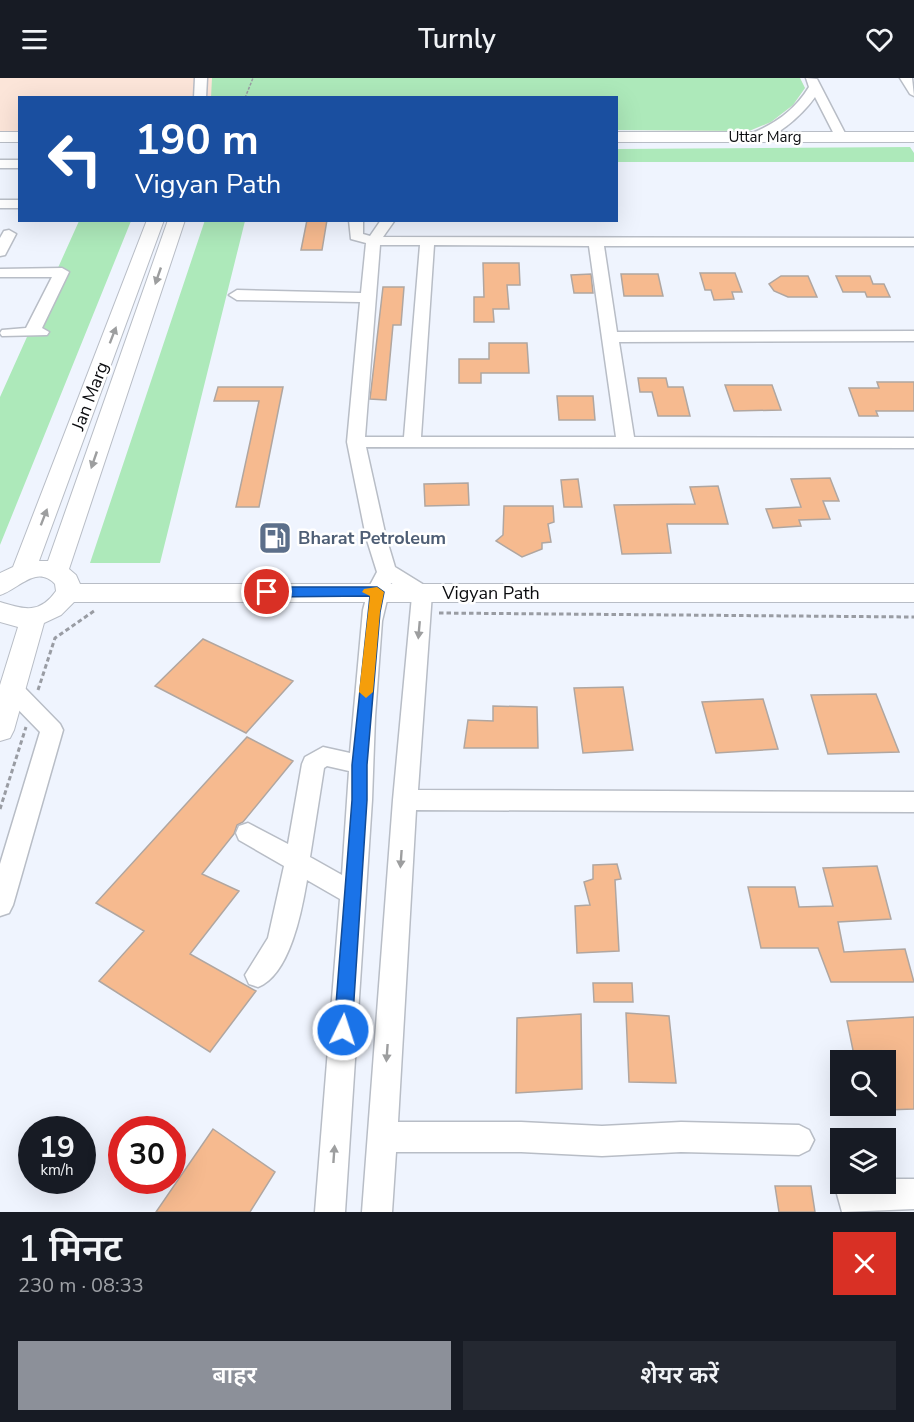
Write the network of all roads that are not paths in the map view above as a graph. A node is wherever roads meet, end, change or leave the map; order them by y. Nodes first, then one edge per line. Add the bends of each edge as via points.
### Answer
1 (201, 78) edge
2 (906, 78) edge
3 (813, 82) edge
4 (914, 92) edge
5 (200, 96) edge
6 (618, 136) edge
7 (0, 137) edge
8 (18, 137) edge
9 (754, 137) junction
10 (841, 137) junction
11 (914, 137) edge
12 (0, 164) edge
13 (18, 164) edge
14 (0, 204) edge
15 (18, 204) edge
16 (155, 222) edge
17 (176, 222) edge
18 (356, 222) edge
19 (387, 222) edge
20 (9, 234) dead end
21 (373, 242) junction
22 (427, 242) junction
23 (596, 242) junction
24 (914, 242) edge
25 (0, 252) edge
26 (0, 273) edge
27 (237, 295) dead end
28 (368, 298) junction
29 (4, 333) edge
30 (914, 336) edge
31 (611, 337) junction
32 (0, 348) edge
33 (356, 442) junction
34 (412, 442) junction
35 (626, 442) junction
36 (914, 443) edge
37 (23, 572) junction
38 (382, 581) junction
39 (62, 582) junction
40 (0, 587) edge
41 (422, 593) junction
42 (914, 593) edge
43 (1, 617) edge
44 (33, 618) junction
45 (12, 689) junction
46 (0, 730) edge
47 (360, 765) junction
48 (405, 800) junction
49 (914, 802) edge
50 (248, 833) dead end
51 (296, 863) junction
52 (353, 894) junction
53 (0, 905) edge
54 (258, 975) dead end
55 (381, 1137) junction
56 (799, 1140) dead end
57 (914, 1194) edge
58 (330, 1212) edge
59 (377, 1212) edge
60 (857, 1212) edge

1 - 5 street
2 - 4 street
3 - 9 street via 804,106 775,129
3 - 10 street
6 - 9 main road, Uttar Marg
7 - 8 main road
9 - 10 main road, Uttar Marg
10 - 11 main road, Uttar Marg
12 - 13 street
14 - 15 street
37 -> 16 main road, Jan Marg
17 -> 39 main road, Jan Marg
18 - 21 street via 356,236
19 - 21 street
20 - 25 street
21 - 22 street
21 - 28 street
22 - 23 street
22 - 34 street
23 - 24 street
23 - 31 street
26 - 29 street via 62,272 37,332
27 - 28 street
28 - 33 street
29 - 32 street
30 - 31 street
31 - 35 street
33 - 34 street
33 - 38 street
34 - 35 street
35 - 36 street
37 - 39 main road, Vigyan Path via 39,569
37 - 40 main road
38 - 39 main road, Vigyan Path
38 - 41 main road, Vigyan Path
38 - 47 street via 373,612
39 - 44 main road via 62,603
41 - 42 main road, Vigyan Path
41 -> 48 street
43 - 44 main road
44 - 45 main road
45 - 46 main road
45 - 53 street via 52,730
47 - 51 street via 323,756 316,758
47 - 52 street
48 - 49 street
48 -> 55 street
50 - 51 street
51 - 52 street
51 - 54 street via 280,942
58 -> 52 street
55 - 56 street
55 - 59 street
57 - 60 street via 852,1194

